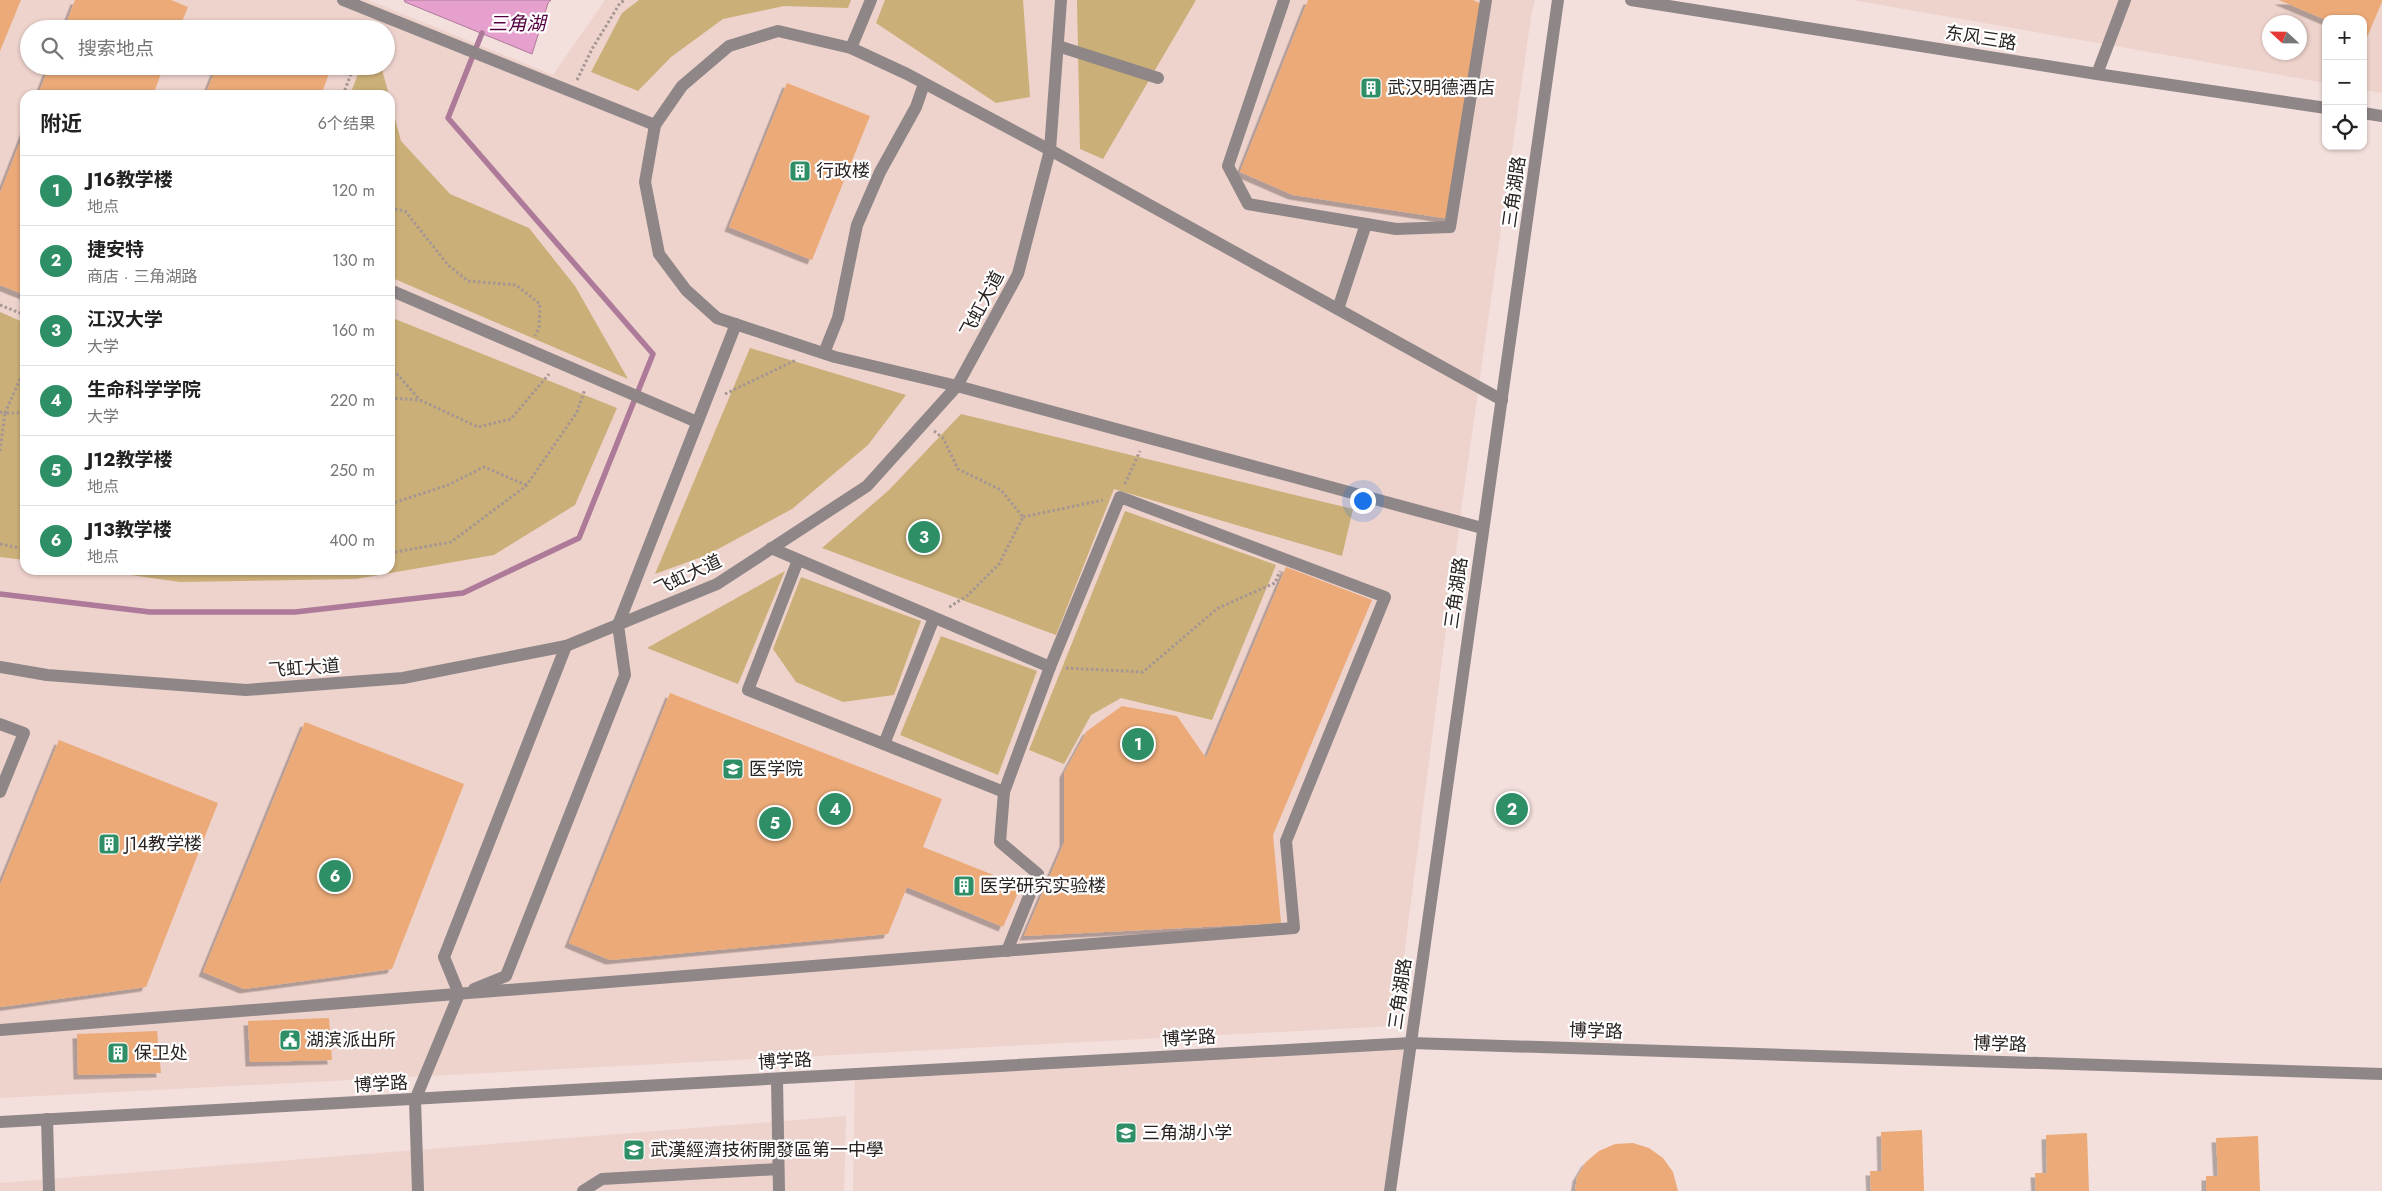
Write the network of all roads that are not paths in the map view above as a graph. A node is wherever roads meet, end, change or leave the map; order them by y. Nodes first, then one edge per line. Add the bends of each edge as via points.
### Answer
1 (344, 0) edge
2 (872, 0) edge
3 (1061, 0) edge
4 (1284, 0) edge
5 (1486, 0) edge
6 (1558, 0) edge
7 (1631, 0) edge
8 (2125, 0) edge
9 (394, 20) edge
10 (395, 21) edge
11 (1058, 46) junction
12 (851, 48) junction
13 (2097, 74) junction
14 (1158, 78) dead end
15 (924, 84) junction
16 (2322, 107) edge
17 (2367, 114) edge
18 (2382, 116) edge
19 (656, 125) junction
20 (1050, 150) junction
21 (1366, 224) junction
22 (395, 292) edge
23 (1338, 309) junction
24 (736, 324) junction
25 (820, 352) junction
26 (957, 386) junction
27 (1502, 400) junction
28 (697, 422) junction
29 (1482, 528) junction
30 (771, 548) junction
31 (798, 560) junction
32 (934, 618) junction
33 (618, 625) junction
34 (566, 646) junction
35 (0, 667) edge
36 (1050, 667) junction
37 (0, 724) edge
38 (884, 744) junction
39 (0, 792) edge
40 (1004, 792) junction
41 (1007, 951) junction
42 (459, 994) junction
43 (0, 1030) edge
44 (1411, 1043) junction
45 (2382, 1074) edge
46 (777, 1079) junction
47 (415, 1100) junction
48 (46, 1119) junction
49 (0, 1122) edge
50 (778, 1169) junction
51 (49, 1191) edge
52 (418, 1191) edge
53 (583, 1191) edge
54 (779, 1191) edge
55 (1390, 1191) edge

1 - 9 street
2 - 12 street
3 - 11 street, 飞虹大道
4 - 21 street via 1228,166 1248,204
5 - 21 street via 1450,227 1396,229
6 - 27 street, 三角湖路
7 - 13 street, 东风三路
8 - 13 street
10 - 19 street
11 - 14 street
11 - 20 street, 飞虹大道
12 - 15 street
12 - 19 street via 778,31 729,46 682,86
13 - 16 street, 东风三路
15 - 20 street
15 - 25 street via 916,107 880,172 857,225 838,318
17 - 18 street
19 - 24 street via 645,182 659,254 686,290 717,318
20 - 23 street
20 - 26 street, 飞虹大道 via 1018,274
21 - 23 street
22 - 28 street
23 - 27 street
24 - 25 street
24 - 28 street
25 - 26 street
26 - 29 street
26 - 30 street, 飞虹大道 via 867,486
27 - 29 street, 三角湖路
28 - 33 street
29 - 44 street, 三角湖路
30 - 31 street
30 - 33 street, 飞虹大道 via 717,584
31 - 32 street
31 - 38 street via 748,690
32 - 36 street
32 - 38 street
33 - 34 street, 飞虹大道
33 - 42 street via 625,675 506,976
34 - 35 street, 飞虹大道 via 403,678 246,690 47,675
34 - 42 street via 444,956
36 - 40 street
36 - 41 street via 1120,496 1385,597 1286,842 1294,928
37 - 39 street via 24,733
38 - 40 street
40 - 41 street via 1000,842 1038,874
41 - 42 street
42 - 43 street
42 - 47 street
44 - 45 street, 博学路
44 - 46 street, 博学路
44 - 55 street, 三角湖路
46 - 47 street, 博学路
46 - 50 street
47 - 48 street, 博学路
47 - 52 street
48 - 49 street, 博学路
48 - 51 street
50 - 53 street via 602,1179
50 - 54 street

